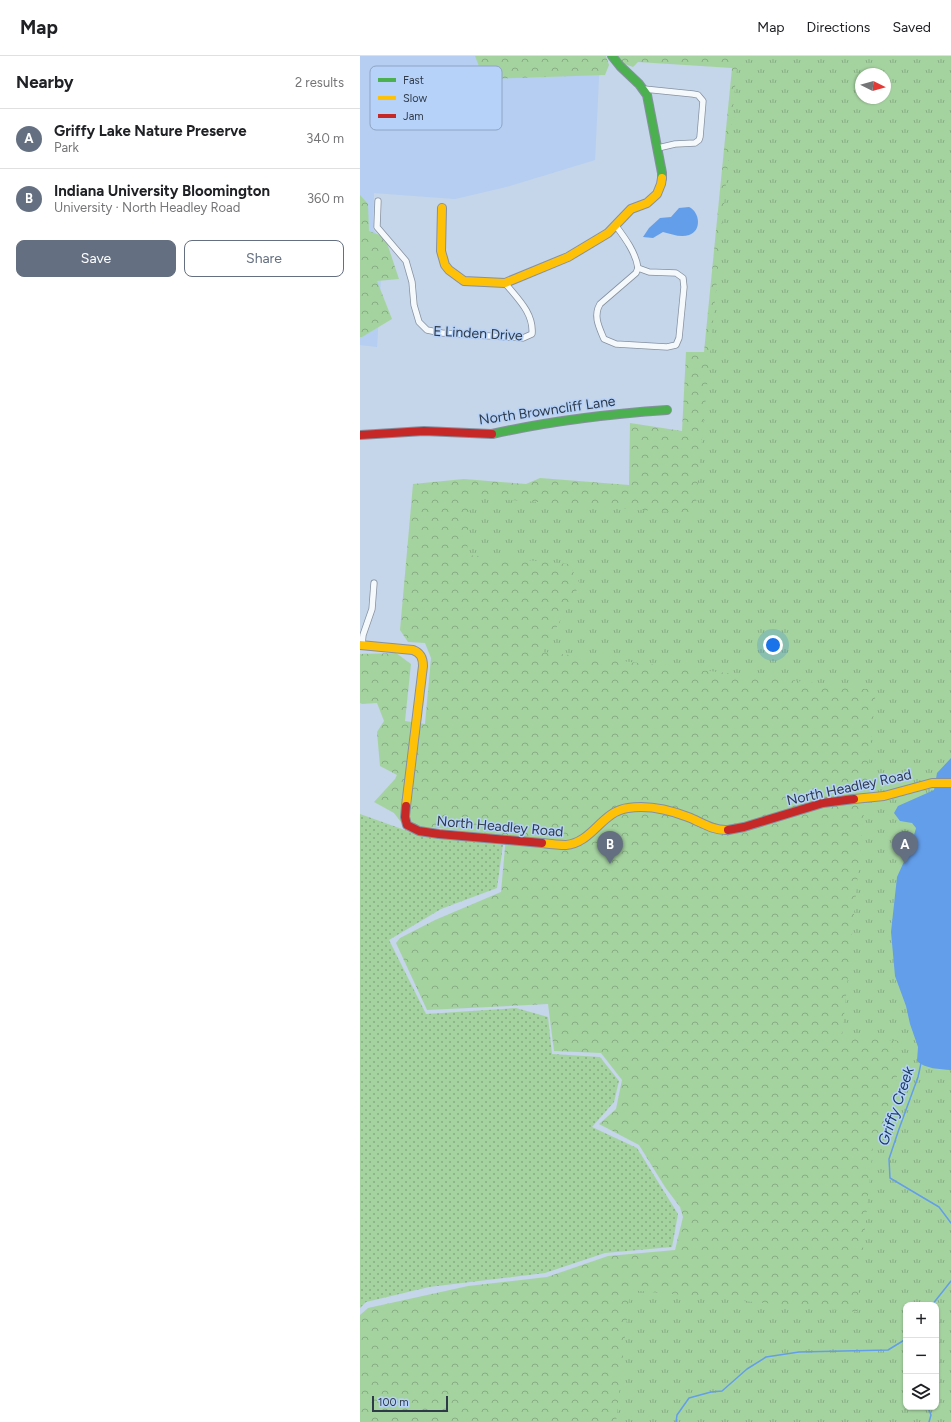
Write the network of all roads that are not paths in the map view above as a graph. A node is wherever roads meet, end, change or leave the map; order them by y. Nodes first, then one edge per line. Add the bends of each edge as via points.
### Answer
1 (612, 56) edge
2 (644, 89) junction
3 (658, 148) junction
4 (378, 201) dead end
5 (442, 208) dead end
6 (616, 226) junction
7 (638, 268) junction
8 (505, 283) junction
9 (666, 410) dead end
10 (360, 435) edge
11 (374, 582) dead end
12 (361, 645) edge
13 (951, 783) edge

1 - 2 street
2 - 3 street
2 - 3 street via 693,94 703,101 699,140
3 - 6 street via 662,173 657,194 631,209
4 - 8 street, E Linden Drive via 377,227 406,261 412,282 414,305 419,322 426,330 524,338 532,334 533,325 528,313
5 - 8 street via 441,251 449,270 464,280
6 - 7 street via 627,242
6 - 8 street via 568,258
7 - 7 street via 597,308 596,317 604,338 616,344 667,347 676,345 679,338 683,278 676,273 649,272
9 - 10 street, North Browncliff Lane via 532,425 491,434 424,431
11 - 12 street via 372,609
12 - 13 street, North Headley Road via 413,650 419,652 423,659 405,816 407,825 419,831 567,845 583,838 611,814 622,809 674,812 714,828 730,830 817,805 884,796 932,783

